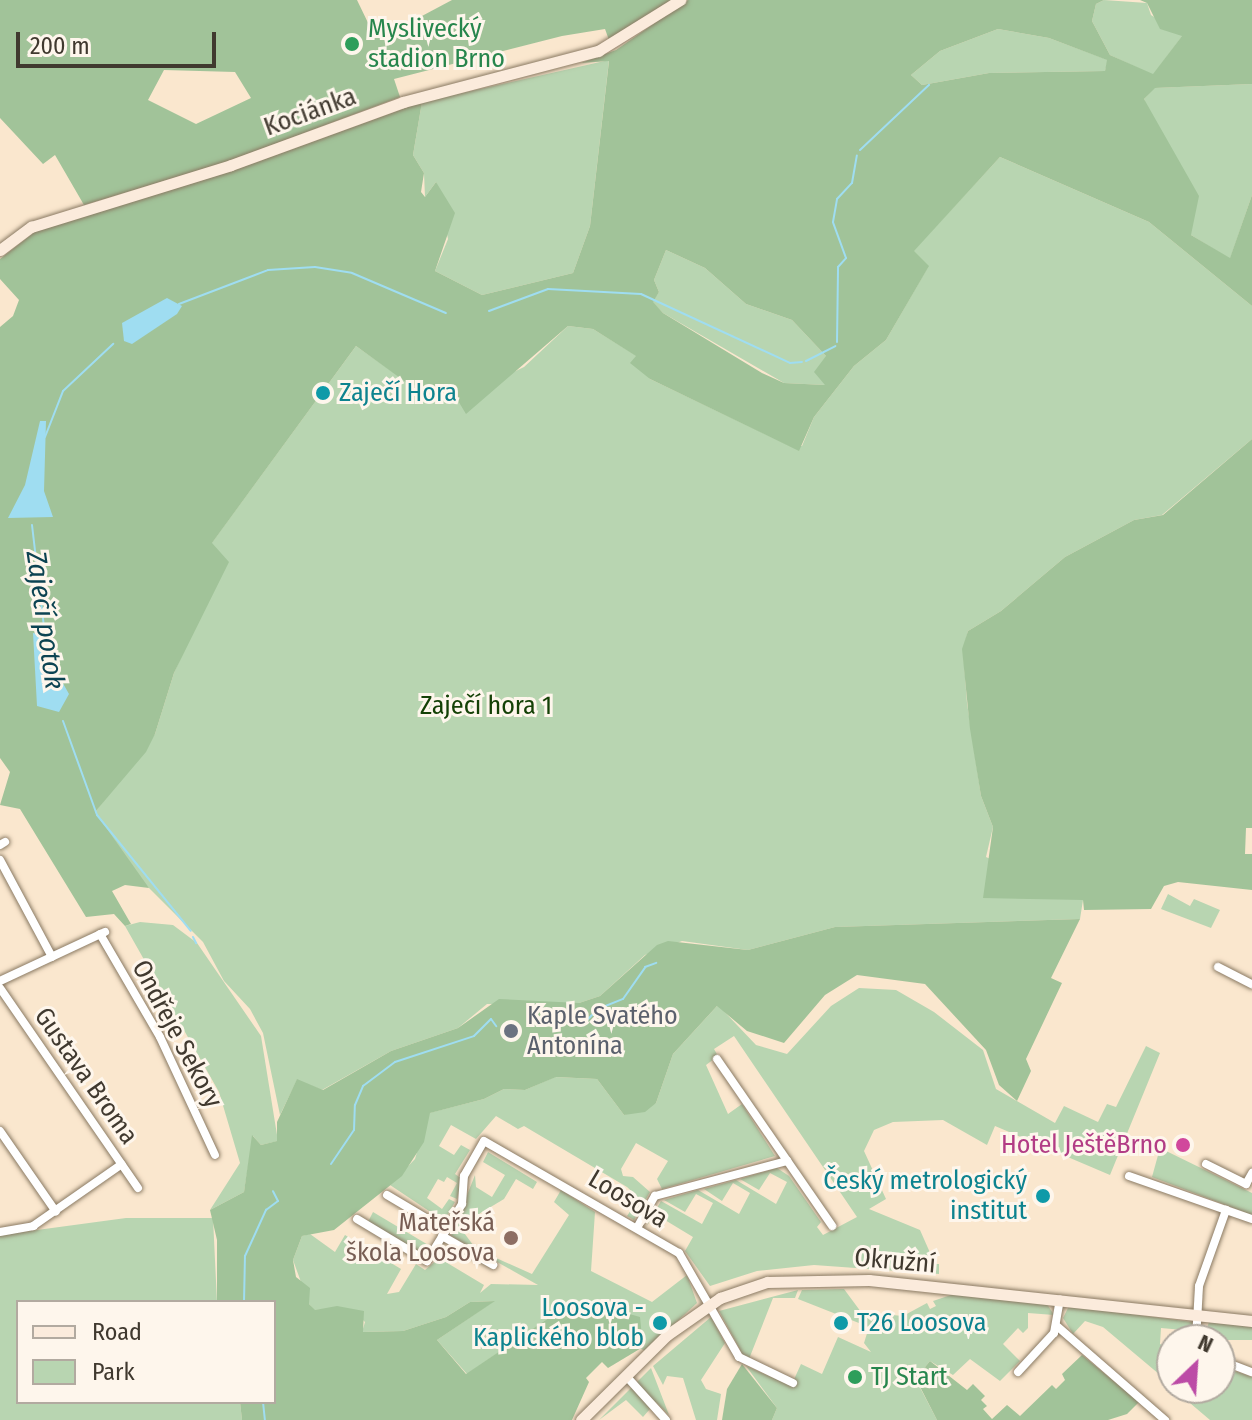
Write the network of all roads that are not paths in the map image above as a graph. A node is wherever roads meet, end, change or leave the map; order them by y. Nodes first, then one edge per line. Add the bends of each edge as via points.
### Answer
1 (680, 0) edge
2 (0, 250) edge
3 (0, 860) edge
4 (52, 957) junction
5 (1218, 967) dead end
6 (0, 981) edge
7 (1252, 984) edge
8 (0, 988) edge
9 (717, 1059) dead end
10 (0, 1131) edge
11 (215, 1155) dead end
12 (787, 1161) junction
13 (122, 1164) junction
14 (1206, 1164) dead end
15 (1252, 1173) edge
16 (1129, 1176) dead end
17 (138, 1188) dead end
18 (387, 1195) dead end
19 (1226, 1210) junction
20 (56, 1212) junction
21 (357, 1219) dead end
22 (1252, 1219) edge
23 (832, 1226) dead end
24 (637, 1228) junction
25 (0, 1232) edge
26 (444, 1233) junction
27 (493, 1265) dead end
28 (1060, 1300) junction
29 (711, 1303) junction
30 (1199, 1315) junction
31 (1252, 1321) edge
32 (1198, 1324) edge
33 (1058, 1327) junction
34 (1018, 1372) dead end
35 (627, 1377) junction
36 (793, 1383) dead end
37 (581, 1420) edge
38 (666, 1420) edge
39 (1165, 1420) edge

1 - 2 street, Kociánka via 598,51 403,102 231,165 31,227
3 - 4 street
4 - 6 street
4 - 11 street, Ondřeje Sekory via 102,933 160,1037
5 - 7 street
8 - 13 street, Gustava Broma
9 - 12 street
10 - 20 street
12 - 23 street
12 - 24 street via 655,1196
13 - 17 street, Gustava Broma
13 - 20 street
14 - 15 street via 1246,1184
16 - 19 street
18 - 26 street
19 - 22 street
19 - 30 street via 1199,1286
20 - 25 street via 33,1226
21 - 26 street, Loosova via 427,1261
24 - 26 street, Loosova via 484,1141 464,1176 462,1204
24 - 29 street, Loosova via 679,1253
26 - 27 street
28 - 29 street, Okružní via 811,1278 767,1282
28 - 30 street, Okružní
28 - 33 street
29 - 35 street, Okružní via 667,1335
29 - 36 street, Loosova via 739,1357
30 - 31 street, Okružní
30 - 32 street
33 - 34 street
33 - 39 street
35 - 37 street, Okružní
35 - 38 street

